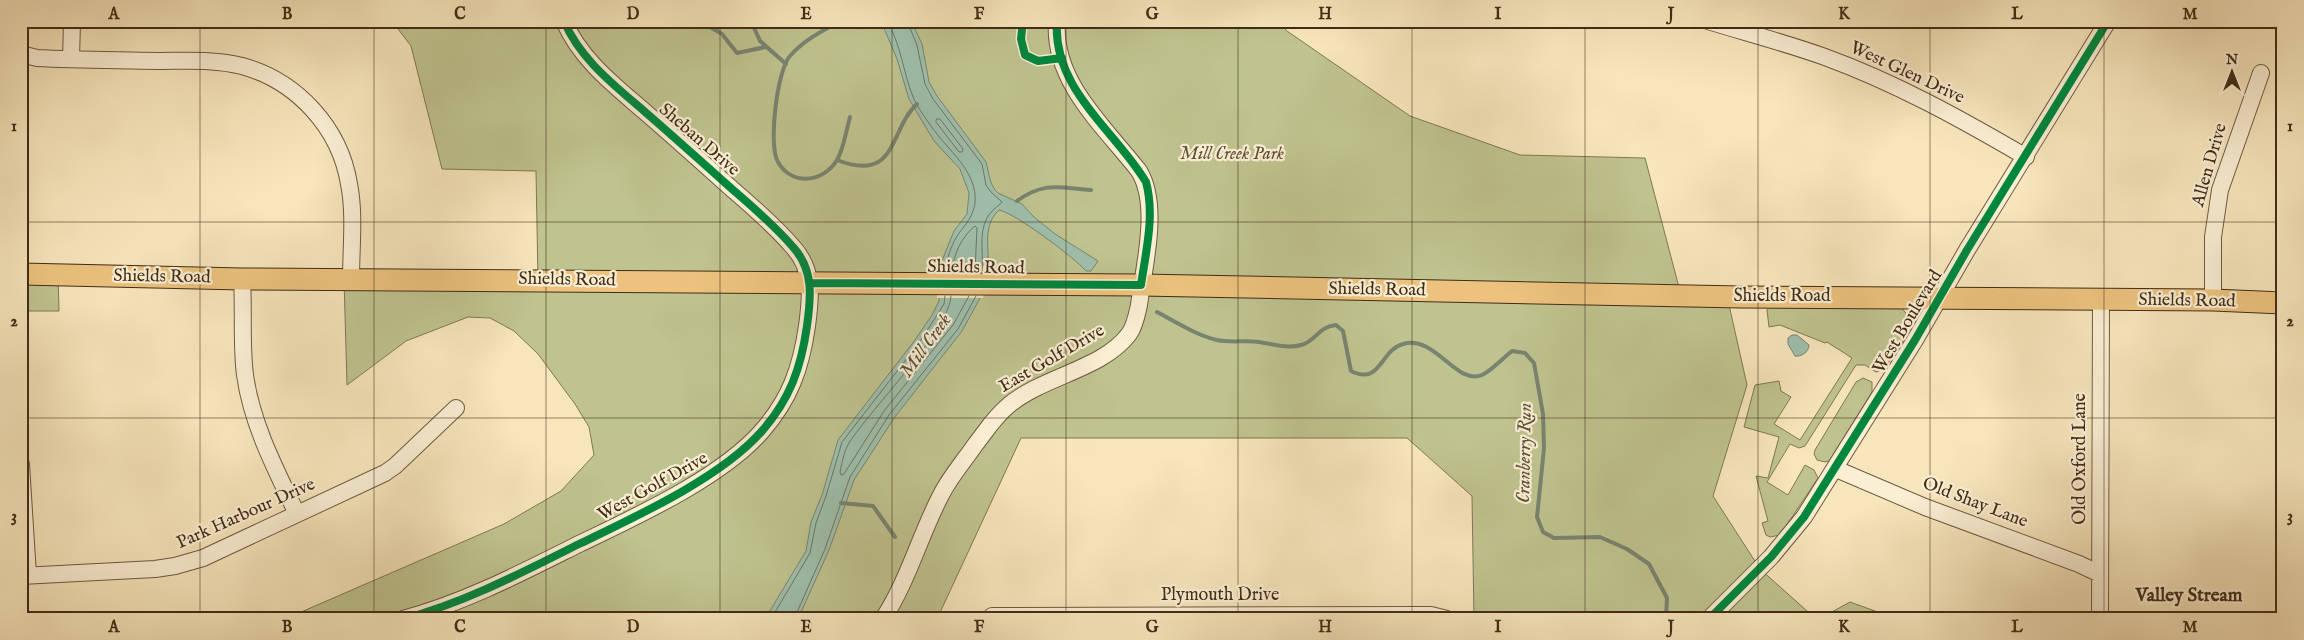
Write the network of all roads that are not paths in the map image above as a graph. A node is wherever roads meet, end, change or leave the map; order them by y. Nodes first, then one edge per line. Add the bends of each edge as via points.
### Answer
1 (72, 21) edge
2 (564, 21) edge
3 (1057, 21) edge
4 (1708, 21) edge
5 (2108, 21) edge
6 (21, 54) edge
7 (71, 59) junction
8 (2261, 73) dead end
9 (2026, 157) junction
10 (21, 274) edge
11 (242, 279) junction
12 (351, 279) junction
13 (811, 282) junction
14 (1141, 285) junction
15 (1940, 298) junction
16 (2101, 300) junction
17 (2213, 300) junction
18 (2283, 303) edge
19 (456, 408) dead end
20 (21, 464) edge
21 (1836, 469) junction
22 (297, 514) junction
23 (2100, 574) junction
24 (25, 575) edge
25 (992, 616) dead end
26 (403, 619) edge
27 (883, 619) edge
28 (1446, 619) edge
29 (1709, 619) edge
30 (2100, 619) edge

1 - 7 street
2 - 13 street, Sheban Drive via 577,46 601,73 794,247 806,264
3 - 14 street, East Golf Drive via 1062,58 1075,89 1146,182 1150,212
4 - 9 street, West Glen Drive via 1782,42 1869,75 1954,115
5 - 9 street, West Boulevard
6 - 7 street
7 - 12 street via 225,63 260,73 296,93 325,125 346,167 351,203
8 - 17 street, Allen Drive via 2220,190 2213,237
9 - 15 street, West Boulevard
10 - 11 main road, Shields Road
11 - 12 main road, Shields Road
11 - 22 street via 243,352 250,400 266,449
12 - 13 main road, Shields Road
13 - 14 main road, Shields Road
13 - 26 street, West Golf Drive via 798,372 772,419 729,460 651,508 559,554 456,601
14 - 15 main road, Shields Road
14 - 27 street, East Golf Drive via 1131,332 1117,347 1040,385 995,418 941,494
15 - 16 main road, Shields Road
15 - 21 street, West Boulevard
16 - 17 main road, Shields Road
16 - 23 street, Old Oxford Lane
17 - 18 main road, Shields Road
19 - 22 street, Park Harbour Drive via 385,473
20 - 24 street
21 - 23 street, Old Shay Lane
21 - 29 street, West Boulevard via 1788,538
22 - 24 street, Park Harbour Drive via 203,558 175,566
23 - 30 street, Old Oxford Lane
25 - 28 street, Plymouth Drive via 1431,615

